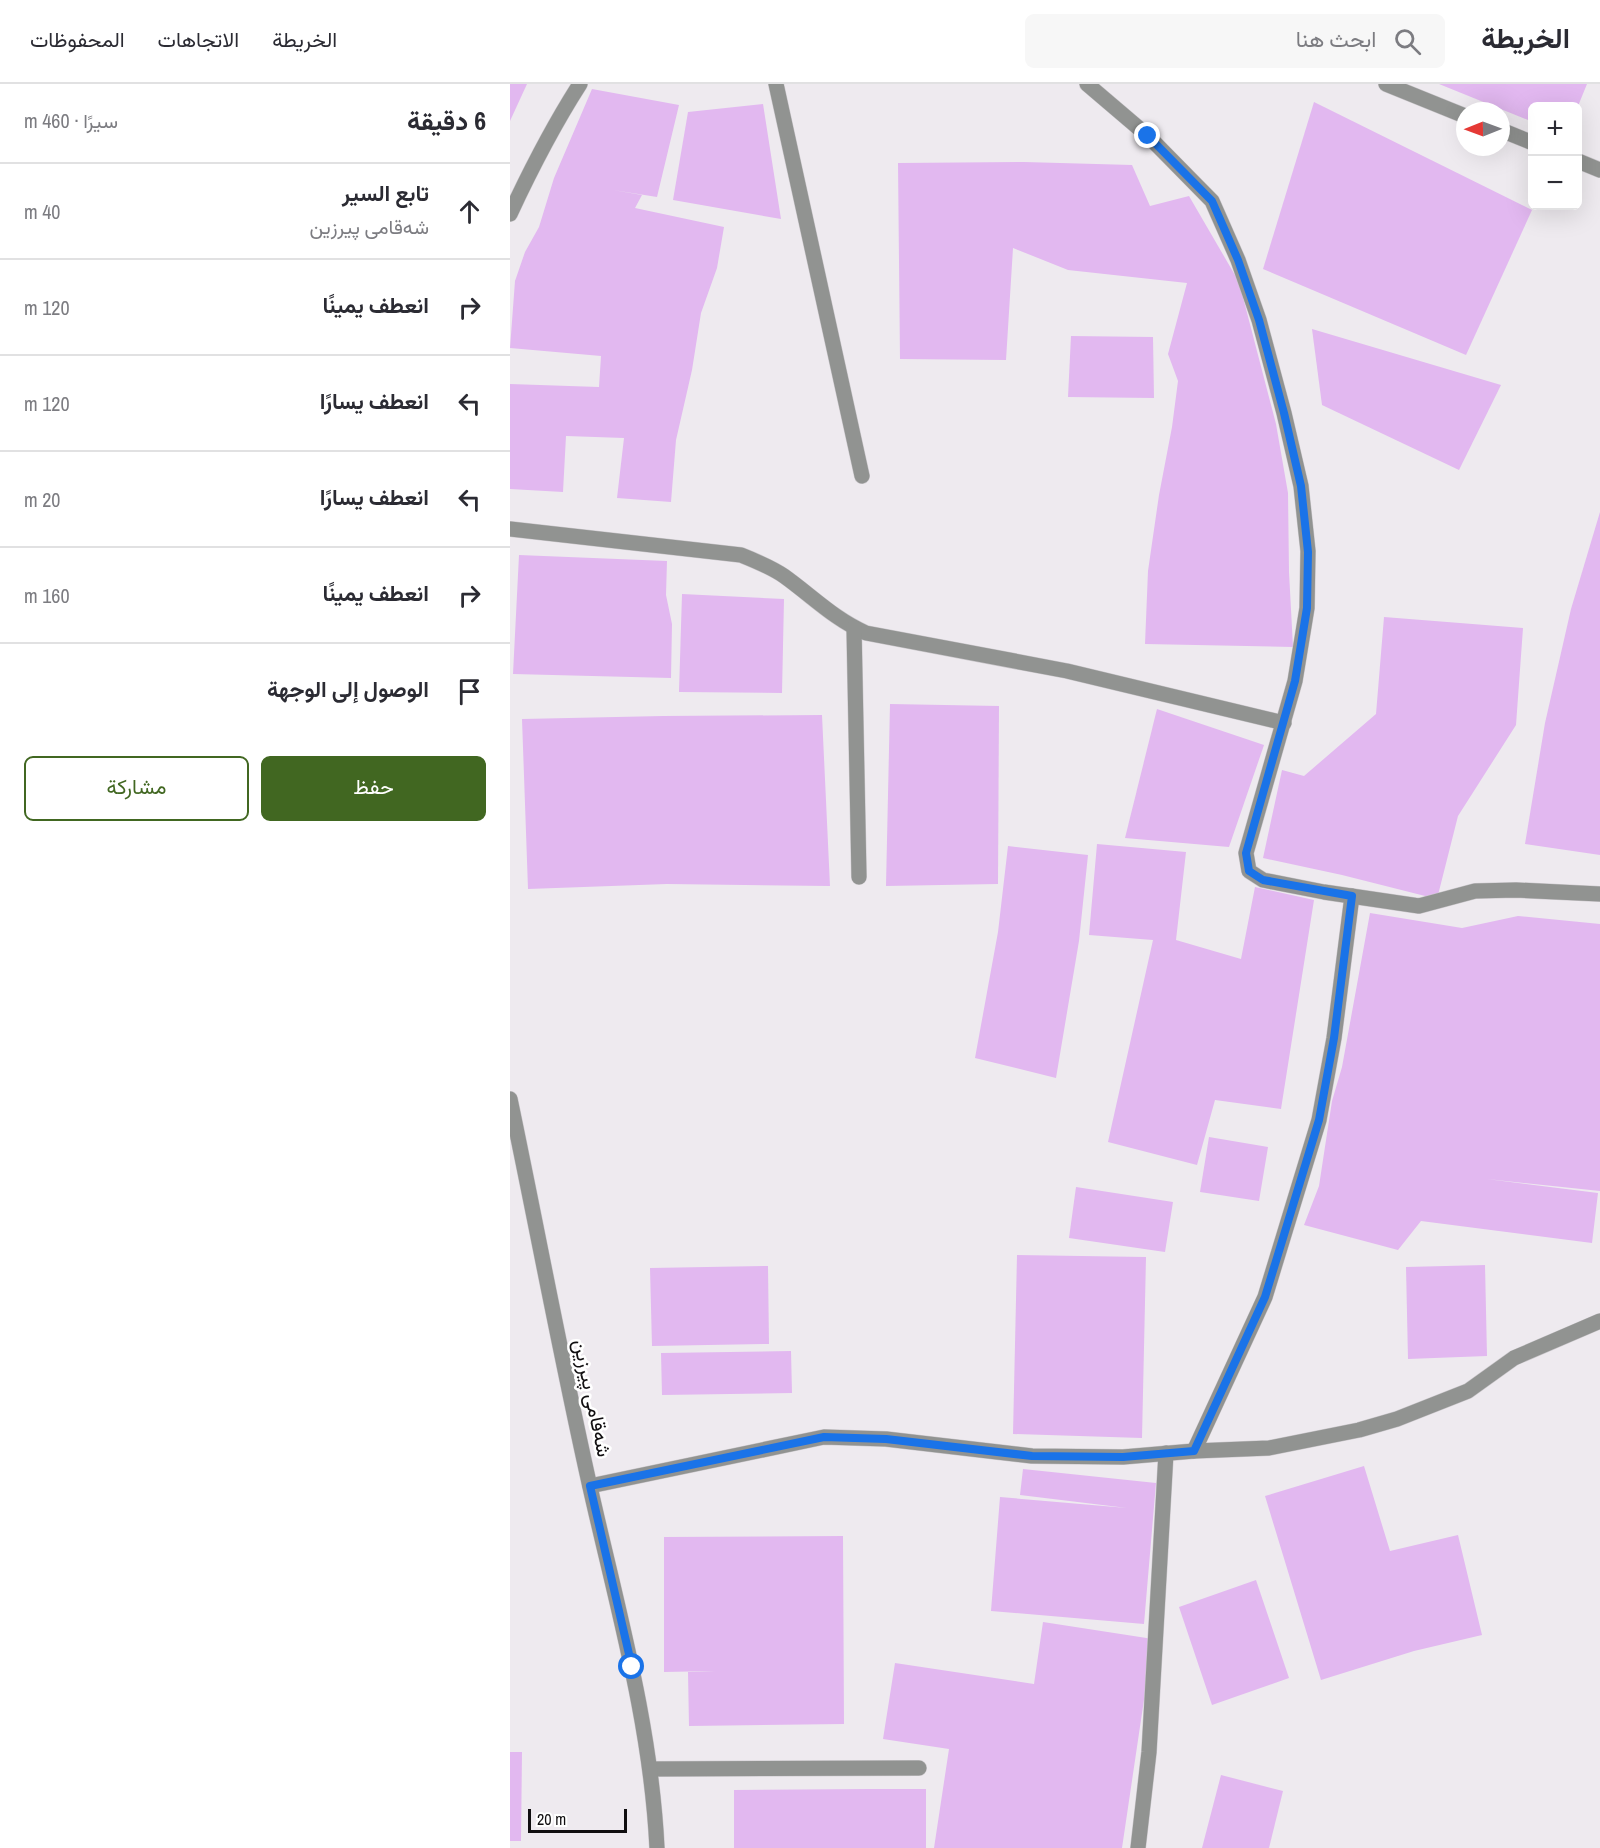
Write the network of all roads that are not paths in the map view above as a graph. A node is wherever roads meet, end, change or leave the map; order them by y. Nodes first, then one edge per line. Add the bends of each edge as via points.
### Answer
1 (580, 84) edge
2 (776, 84) edge
3 (1087, 84) edge
4 (1386, 84) edge
5 (1456, 112) edge
6 (1510, 134) edge
7 (1528, 141) edge
8 (1582, 163) edge
9 (1600, 170) edge
10 (510, 214) edge
11 (862, 476) dead end
12 (510, 529) edge
13 (854, 628) junction
14 (1284, 723) junction
15 (859, 877) dead end
16 (1600, 894) edge
17 (1352, 896) junction
18 (510, 1099) edge
19 (1600, 1321) edge
20 (1194, 1451) junction
21 (1166, 1453) junction
22 (590, 1486) junction
23 (651, 1768) junction
24 (919, 1768) dead end
25 (657, 1848) edge
26 (1138, 1848) edge

1 - 10 street via 560,114
2 - 11 street
3 - 14 street via 1148,136 1212,201 1259,320 1301,486 1308,552 1307,608
4 - 5 street
6 - 7 street
8 - 9 street
12 - 13 street via 741,555 783,576
13 - 14 street via 878,637 1077,673
13 - 15 street
14 - 17 street via 1246,853 1249,871 1263,880
16 - 17 street via 1475,891 1419,906
17 - 20 street via 1319,1120 1265,1297
18 - 22 street, شەقامی پیرزین
19 - 20 street via 1514,1358 1468,1391 1397,1419 1269,1448
20 - 21 street
21 - 22 street via 1123,1457 1032,1456 886,1439 824,1437
21 - 26 street via 1149,1752
22 - 23 street, شەقامی پیرزین
23 - 24 street
23 - 25 street, شەقامی پیرزین

